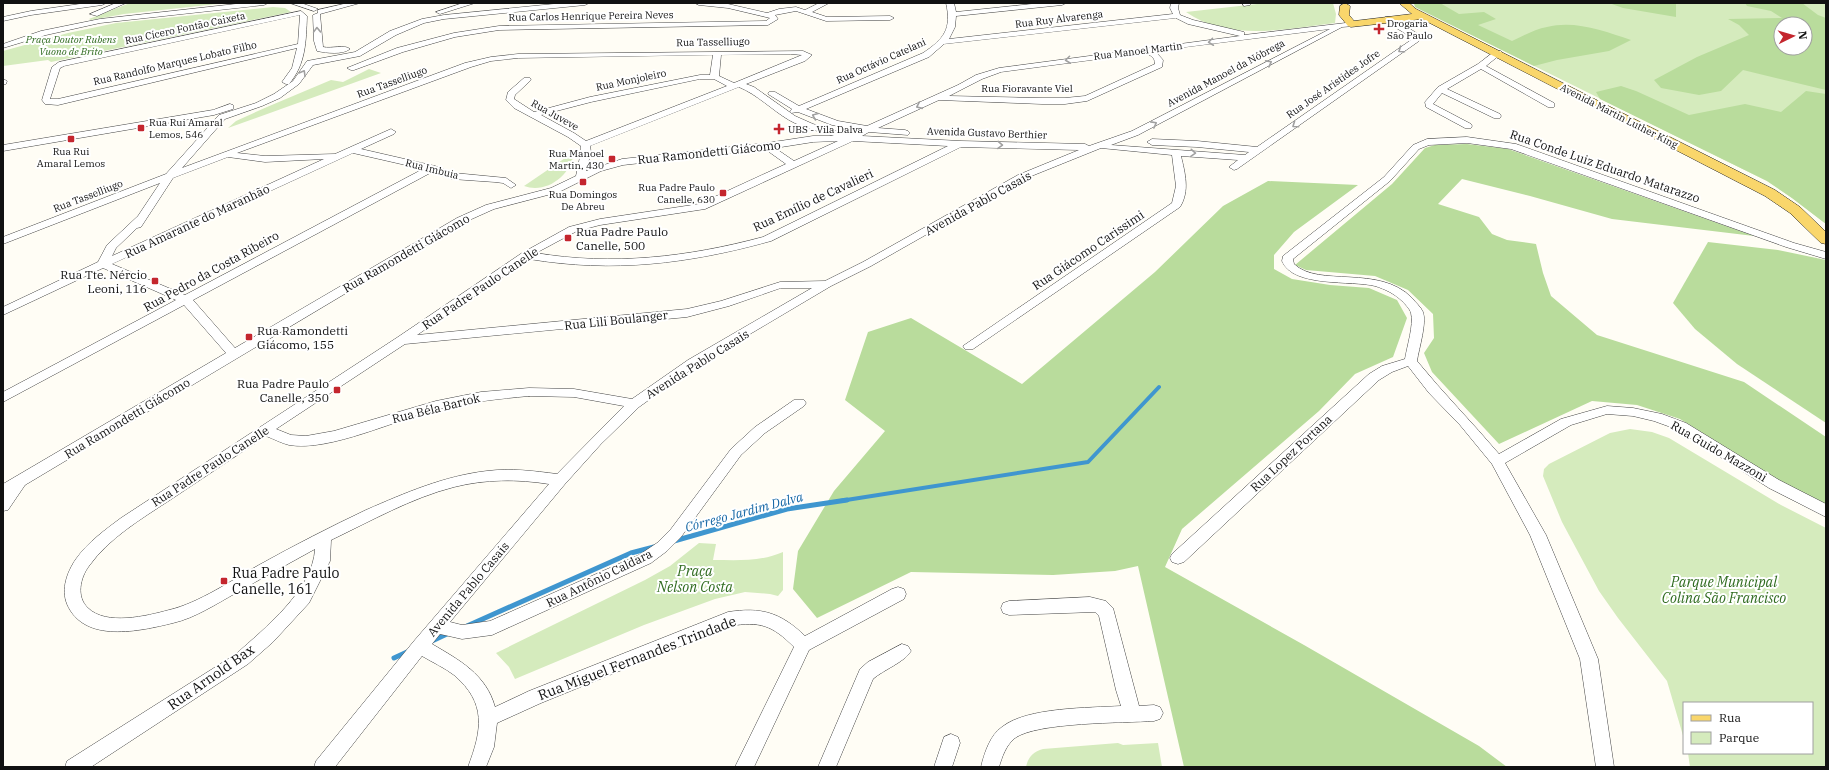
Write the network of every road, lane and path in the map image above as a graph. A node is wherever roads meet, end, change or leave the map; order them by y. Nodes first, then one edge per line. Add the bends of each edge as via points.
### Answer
1 (122, 3) edge
2 (264, 3) edge
3 (294, 3) edge
4 (356, 3) edge
5 (550, 3) edge
6 (585, 3) edge
7 (699, 3) edge
8 (740, 3) edge
9 (825, 3) edge
10 (950, 3) edge
11 (1062, 3) edge
12 (1175, 3) edge
13 (1404, 3) edge
14 (1344, 4) edge
15 (814, 5) edge
16 (466, 6) edge
17 (99, 9) edge
18 (796, 9) junction
19 (779, 11) junction
20 (310, 12) junction
21 (806, 12) junction
22 (954, 14) junction
23 (768, 15) junction
24 (1177, 16) junction
25 (1423, 16) junction
26 (890, 18) dead end
27 (3, 19) edge
28 (1388, 19) junction
29 (1365, 22) junction
30 (86, 24) junction
31 (1348, 24) junction
32 (1305, 29) junction
33 (44, 33) junction
34 (1255, 36) junction
35 (1318, 37) junction
36 (379, 42) junction
37 (943, 42) junction
38 (3, 46) edge
39 (301, 47) junction
40 (344, 50) junction
41 (400, 50) junction
42 (1145, 50) junction
43 (718, 53) junction
44 (1498, 53) junction
45 (357, 54) junction
46 (1480, 66) junction
47 (351, 68) dead end
48 (715, 77) junction
49 (750, 79) junction
50 (527, 80) dead end
51 (736, 85) junction
52 (1441, 89) junction
53 (938, 98) junction
54 (257, 101) junction
55 (52, 102) joint
56 (1551, 105) dead end
57 (799, 109) junction
58 (218, 114) junction
59 (786, 114) junction
60 (532, 115) junction
61 (1497, 116) dead end
62 (1468, 126) dead end
63 (866, 130) junction
64 (392, 132) dead end
65 (852, 138) junction
66 (1118, 140) junction
67 (961, 144) junction
68 (585, 145) junction
69 (767, 146) junction
70 (1098, 147) junction
71 (3, 148) edge
72 (352, 150) junction
73 (1258, 150) junction
74 (1070, 151) junction
75 (1176, 152) junction
76 (227, 154) junction
77 (338, 156) junction
78 (1247, 158) junction
79 (793, 165) junction
80 (1234, 167) dead end
81 (432, 168) junction
82 (170, 176) junction
83 (580, 178) junction
84 (511, 185) dead end
85 (141, 218) junction
86 (1826, 240) edge
87 (3, 241) edge
88 (526, 255) junction
89 (1826, 256) edge
90 (120, 257) junction
91 (103, 264) junction
92 (134, 276) junction
93 (827, 284) junction
94 (186, 300) junction
95 (3, 311) edge
96 (402, 340) junction
97 (969, 346) dead end
98 (233, 354) junction
99 (1411, 361) junction
100 (3, 398) edge
101 (634, 404) junction
102 (799, 404) dead end
103 (264, 430) junction
104 (1497, 461) junction
105 (560, 480) junction
106 (20, 481) junction
107 (3, 491) edge
108 (3, 506) edge
109 (1826, 511) edge
110 (323, 537) junction
111 (1178, 558) dead end
112 (898, 594) dead end
113 (1009, 608) dead end
114 (437, 626) junction
115 (803, 645) junction
116 (420, 646) junction
117 (902, 650) dead end
118 (1154, 713) dead end
119 (1132, 714) junction
120 (489, 718) junction
121 (951, 743) dead end
122 (74, 767) edge
123 (323, 767) edge
124 (477, 767) edge
125 (744, 767) edge
126 (827, 767) edge
127 (943, 767) edge
128 (990, 767) edge
129 (1606, 767) edge

1 - 17 street
2 - 30 street via 126,17
3 - 20 street
4 - 20 street, Rua Cícero Fontão Caixeta
5 - 16 street
6 - 36 street via 422,21 408,25
7 - 23 street via 728,6
8 - 19 street
9 - 15 street
10 - 22 street
11 - 22 street
12 - 24 street
13 - 25 main road, Avenida Martin Luther King
14 - 29 main road
14 - 31 main road via 1344,15
15 - 18 street
15 - 21 street
16 - 40 street via 398,24
17 - 27 street via 94,4
17 - 30 street via 83,21
17 - 33 street
18 - 19 street
18 - 21 street
19 - 23 street
20 - 39 street
40 -> 20 street via 320,49
20 - 55 street, Rua Cícero Fontão Caixeta via 62,64 56,67 46,100
21 - 26 street via 826,19
22 - 37 street, Rua Octávio Catelani via 951,29
23 - 41 street, Rua Carlos Henrique Pereira Neves via 774,17 768,23 499,28 454,35
24 - 34 street via 1191,22
24 - 37 street, Rua Ruy Alvarenga
25 - 28 main road, Rua Manoel Martin
25 - 44 main road, Avenida Martin Luther King
28 - 29 main road, Rua Manoel Martin
28 -> 73 street, Rua José Aristides Jofre via 1410,31 1415,36 1415,41
29 - 31 main road, Rua Manoel Martin
30 - 33 street
31 - 32 street, Rua Manoel Martin
31 - 35 street, Avenida Manoel da Nóbrega
32 - 34 street, Rua Manoel Martin
32 - 35 street via 1319,31 1321,35
33 - 38 street
34 -> 42 street, Rua Manoel Martin
66 -> 35 street, Avenida Manoel da Nóbrega via 1136,133
36 - 41 street via 387,49
36 - 45 street
37 - 57 street, Rua Octávio Catelani via 926,55
39 - 45 street via 309,54 317,56
39 - 54 street via 295,70 287,82
39 - 55 street, Rua Randolfo Marques Lobato Filho
40 - 45 street
41 - 47 street, Rua Carlos Henrique Pereira Neves
42 -> 53 street, Rua Manoel Martin via 999,70
42 - 53 street, Rua Fioravante Viel via 1154,54 1159,60 1159,65 1087,98 1050,101
43 - 48 street
43 - 49 street, Rua Tasselliugo via 803,52 808,55
43 - 76 street, Rua Tasselliugo via 518,56 491,59 468,65
44 - 46 street
44 - 86 main road, Avenida Martin Luther King via 1770,193 1794,210
54 -> 45 street via 287,90 310,63
46 - 52 street
46 - 56 street
48 - 51 street, Rua Monjoleiro
48 - 60 street, Rua Monjoleiro via 677,81
49 - 51 street
49 - 57 street, Avenida Gustavo Berthier
50 - 60 street, Rua Juveve via 511,94 510,100
51 - 59 street, Avenida Gustavo Berthier via 751,89
51 - 68 street
52 - 61 street
52 - 62 street via 1429,105
53 -> 63 street, Rua Manoel Martin
54 - 58 street
57 - 59 street, Rua Octávio Catelani
63 -> 57 street, Avenida Gustavo Berthier via 835,124
58 - 71 street
58 - 82 street
59 - 65 street, Avenida Gustavo Berthier via 810,126
60 - 68 street, Rua Juveve
63 - 65 street, Rua Manoel Martin
63 - 66 street, Avenida Gustavo Berthier
64 - 72 street, Rua Amarante do Maranhão
65 - 67 street, Avenida Gustavo Berthier
65 - 69 street, Rua Ramondetti Giácomo via 813,139
65 - 79 street, Rua Padre Paulo Canelle
66 - 70 street, Avenida Manoel da Nóbrega
66 - 73 street, Avenida Gustavo Berthier
67 -> 74 street, Avenida Gustavo Berthier
67 - 88 street, Rua Emílio de Cavalieri via 767,239 744,246 679,259 635,263 596,264
68 - 83 street, Rua Juveve via 586,152
69 - 79 street
69 - 83 street, Rua Ramondetti Giácomo via 638,160 598,169
70 - 74 street, Avenida Pablo Casais
70 - 75 street
72 - 77 street, Rua Amarante do Maranhão
72 - 81 street, Rua Imbuia
73 - 78 street, Rua José Aristides Jofre
74 - 93 street, Avenida Pablo Casais
75 -> 78 street
75 - 97 street, Rua Giácomo Carissimi via 1182,188 1176,205
76 - 77 street via 262,159
76 - 82 street, Rua Tasselliugo
77 - 90 street, Rua Amarante do Maranhão
78 - 80 street, Rua José Aristides Jofre
79 - 88 street, Rua Padre Paulo Canelle via 701,207 600,222 573,230
81 - 84 street, Rua Imbuia via 452,176 495,179
81 - 94 street, Rua Pedro da Costa Ribeiro
82 - 85 street
82 - 87 street, Rua Tasselliugo
83 - 98 street, Rua Ramondetti Giácomo via 555,190 490,207 461,220
85 - 90 street
85 - 91 street via 111,247
88 - 96 street, Rua Padre Paulo Canelle
89 - 99 street, Rua Conde Luiz Eduardo Matarazzo via 1513,146 1467,140 1427,142 1416,146 1387,179 1287,258 1291,268 1305,274 1377,284 1399,293 1417,312
90 - 91 street, Rua Amarante do Maranhão
90 - 92 street
91 - 92 street
91 - 95 street, Rua Amarante do Maranhão
92 - 94 street
93 - 96 street, Rua Lili Boulanger via 780,285 725,304 687,313
93 - 101 street, Avenida Pablo Casais via 692,363
94 - 98 street via 201,314
94 - 100 street, Rua Pedro da Costa Ribeiro
96 - 103 street, Rua Padre Paulo Canelle
98 - 106 street, Rua Ramondetti Giácomo
99 - 104 street
99 - 111 street, Rua Lopez Portana via 1387,369 1374,377
101 - 103 street, Rua Béla Bartok via 574,393 529,392 480,396 312,440 289,440
101 - 105 street, Avenida Pablo Casais
102 - 114 street, Rua Antônio Caldara via 760,430 736,452 676,533 645,559 492,628 462,632
103 - 110 street, Rua Padre Paulo Canelle via 126,522 101,542 82,563 74,580 72,596 78,608 88,620 108,625 140,623 174,616 204,603
104 - 109 street, Rua Guido Mazzoni via 1566,422 1607,410 1633,412 1681,426 1774,484
104 - 129 street via 1538,536 1589,659
105 - 110 street, Rua Padre Paulo Canelle via 522,475 488,476 453,482 411,496
105 - 114 street, Avenida Pablo Casais
106 - 107 street, Rua Ramondetti Giácomo
106 - 108 street
110 - 122 street, Rua Arnold Bax via 322,561 315,576 302,598 267,637 242,659
112 - 115 street
113 - 119 street via 1090,604 1100,606 1108,613
114 - 116 street, Avenida Pablo Casais
115 - 120 street, Rua Miguel Fernandes Trindade via 787,629 764,617 728,619
115 - 125 street
116 - 120 street via 460,670 484,695
116 - 123 street, Avenida Pablo Casais
117 - 126 street via 866,674
118 - 119 street
119 - 128 street via 1068,718 1018,727 1009,732 999,745
120 - 124 street via 485,747
121 - 127 street

